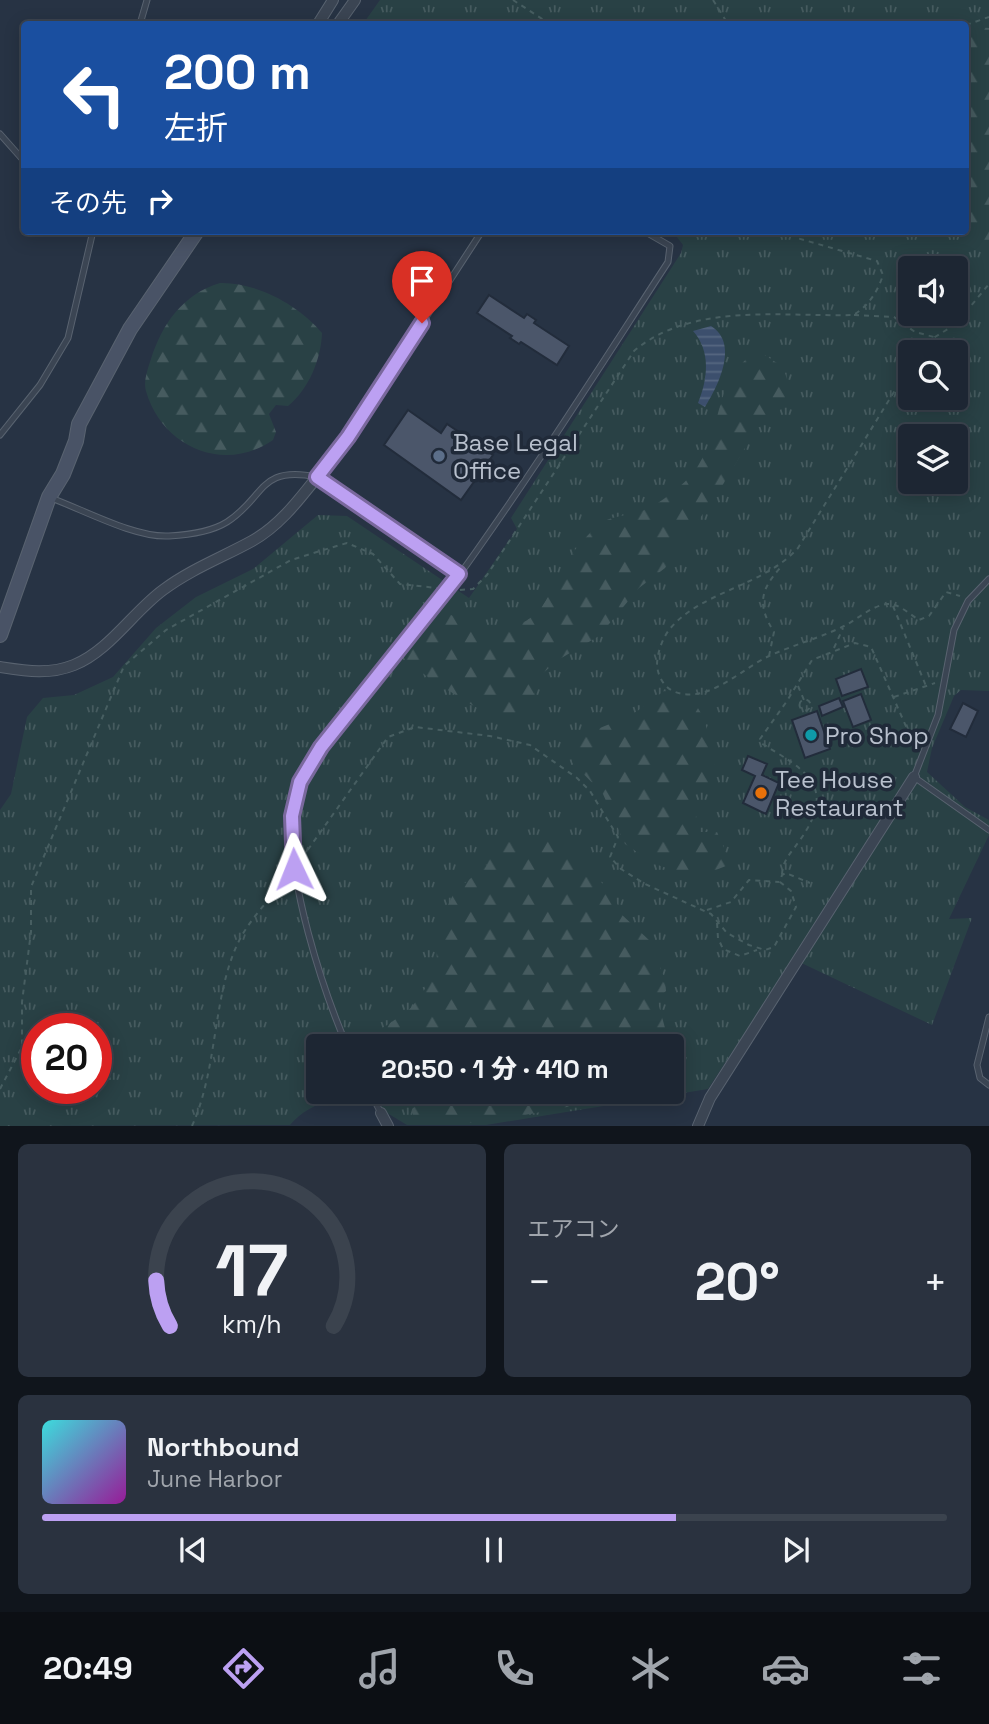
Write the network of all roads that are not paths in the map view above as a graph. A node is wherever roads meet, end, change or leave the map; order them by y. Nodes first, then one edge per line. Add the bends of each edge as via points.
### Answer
1 (147, 0) edge
2 (333, 0) edge
3 (355, 0) edge
4 (141, 21) edge
5 (320, 21) edge
6 (340, 21) edge
7 (0, 134) edge
8 (21, 158) edge
9 (92, 235) edge
10 (194, 235) edge
11 (479, 235) edge
12 (651, 235) edge
13 (0, 435) edge
14 (317, 477) junction
15 (49, 497) junction
16 (459, 574) junction
17 (989, 579) edge
18 (0, 635) edge
19 (0, 667) edge
20 (914, 777) junction
21 (989, 830) edge
22 (989, 1017) edge
23 (342, 1034) edge
24 (989, 1085) edge
25 (376, 1104) edge
26 (381, 1113) joint
27 (388, 1125) edge
28 (698, 1125) edge

1 - 4 lane
2 - 5 street
3 - 6 street
7 - 8 lane
9 - 13 lane via 68,338
10 - 15 street via 130,329 79,424 63,474
11 - 14 lane
12 - 16 lane via 670,246 668,262
14 - 15 lane via 295,473 271,479 226,522 194,534 167,537 144,534
14 - 16 lane
14 - 19 street via 280,520 163,590 77,664 53,672
15 - 18 street
16 - 23 lane via 321,747 300,782 292,816 294,869 327,999
17 - 20 lane via 968,601 954,631 938,715
20 - 21 lane
20 - 28 street via 710,1098
22 - 24 lane via 977,1065 980,1078
25 - 26 lane
26 - 27 street

